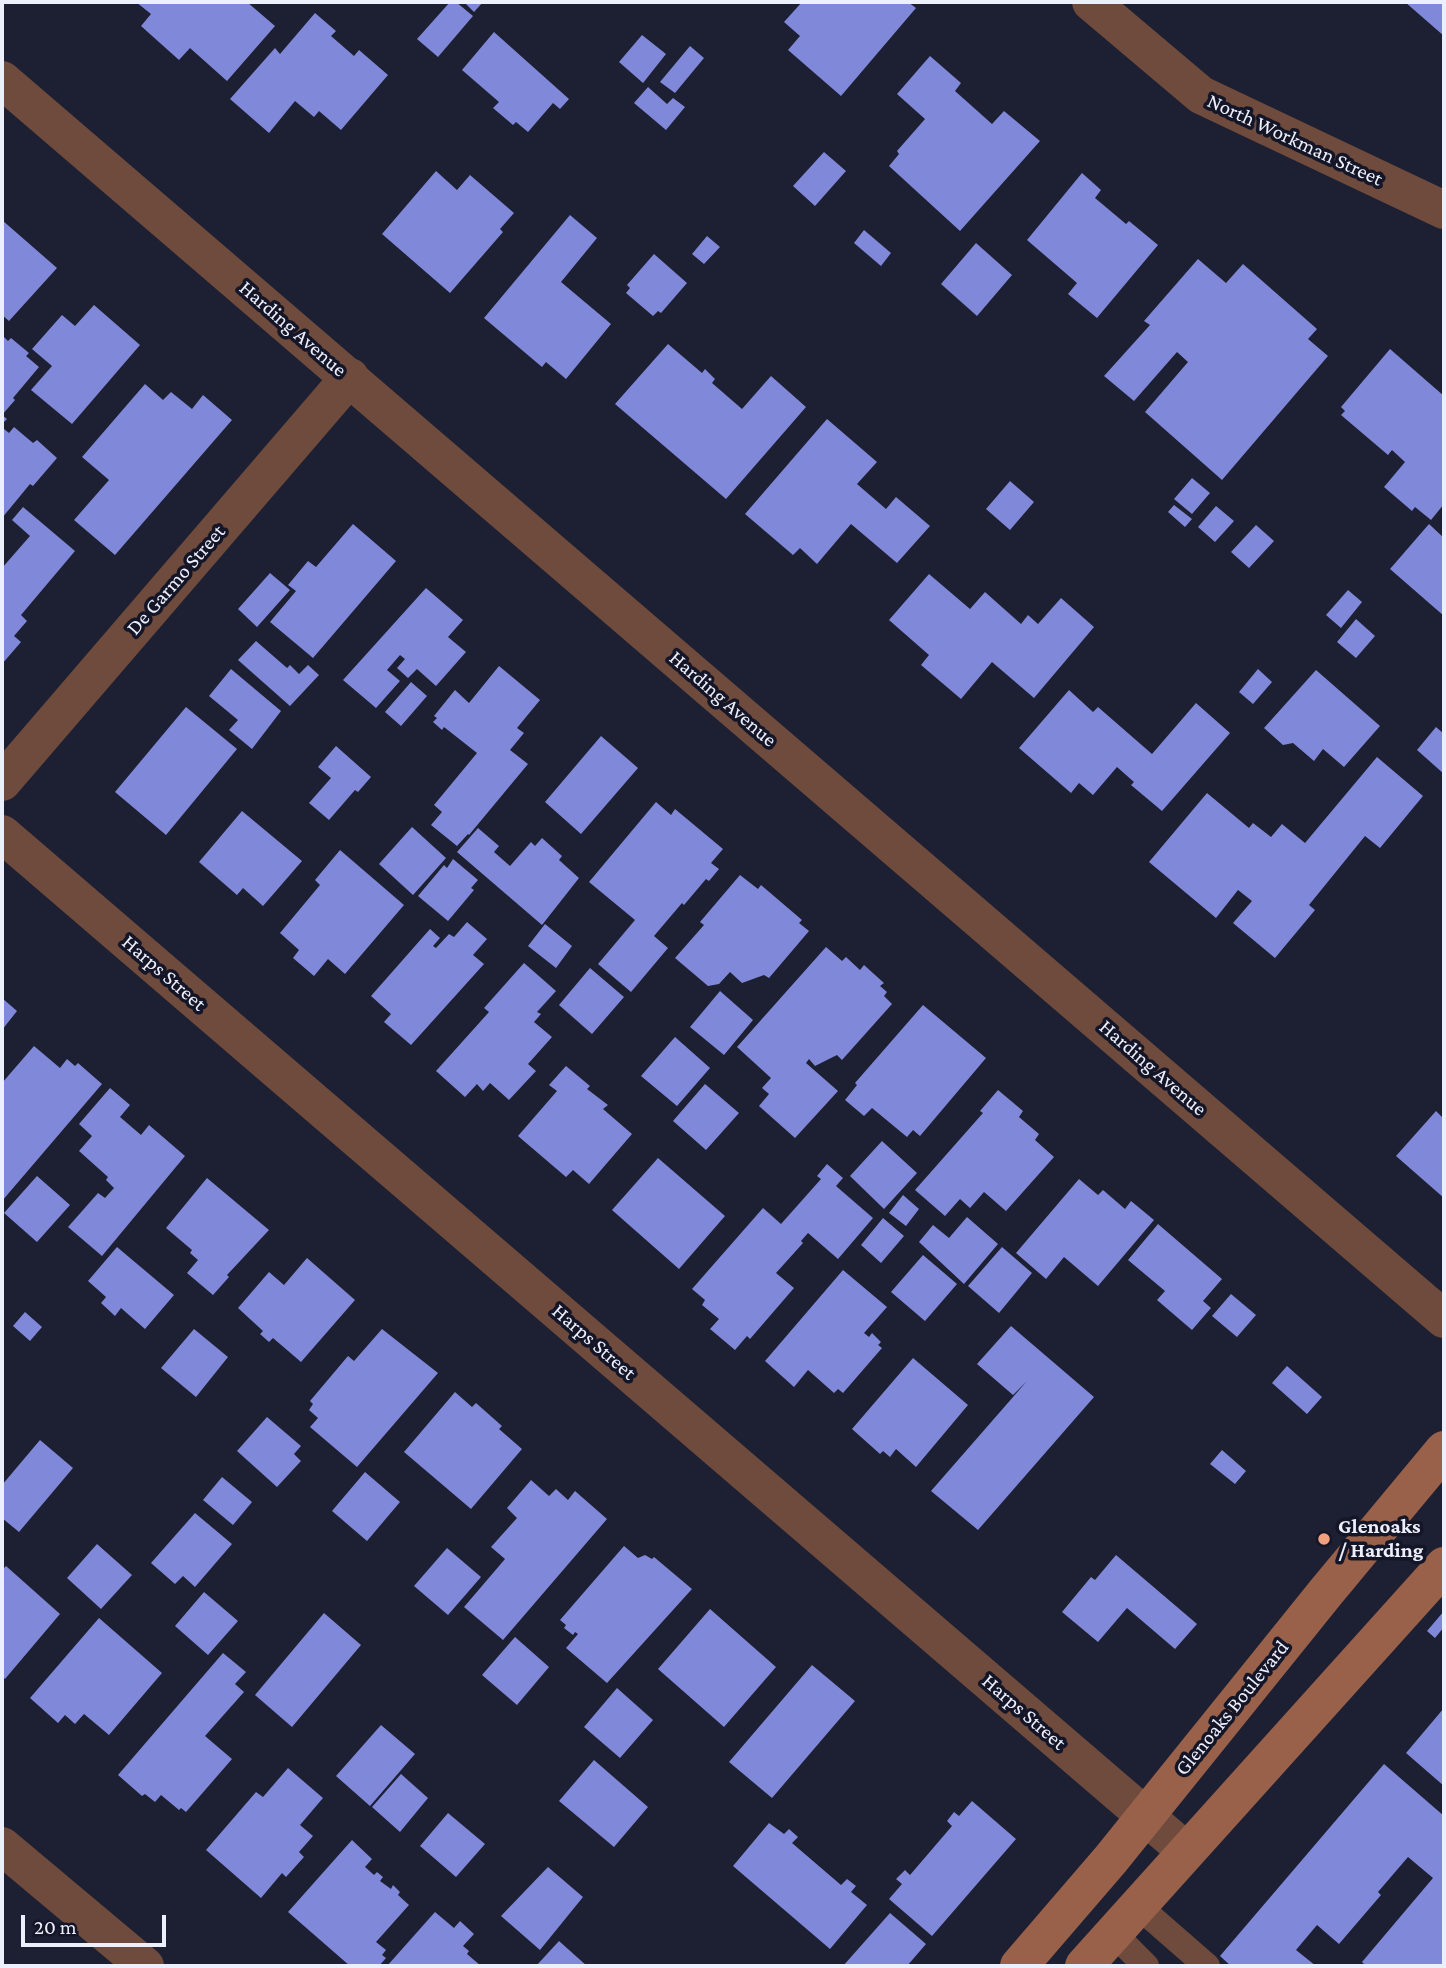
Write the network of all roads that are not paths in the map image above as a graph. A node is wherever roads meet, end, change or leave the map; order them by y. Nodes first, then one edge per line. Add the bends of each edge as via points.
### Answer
1 (1091, 2) edge
2 (2, 80) edge
3 (1444, 210) edge
4 (349, 377) junction
5 (2, 782) edge
6 (2, 834) edge
7 (1444, 1319) edge
8 (1444, 1450) edge
9 (1444, 1566) edge
10 (1145, 1816) junction
11 (2, 1846) edge
12 (1186, 1851) junction
13 (1125, 1919) junction
14 (145, 1966) edge
15 (1019, 1966) edge
16 (1084, 1966) edge
17 (1146, 1966) edge
18 (1207, 1966) edge

1 - 3 street, North Workman Street via 1200,95
2 - 4 street, Harding Avenue
4 - 5 street, De Garmo Street
4 - 7 street, Harding Avenue
6 - 10 street, Harps Street
8 - 10 main road, Glenoaks Boulevard
9 - 12 main road
10 - 12 street, Harps Street
10 - 15 main road, Glenoaks Boulevard
11 - 14 street
12 - 13 main road
13 - 16 main road
13 - 17 lane
13 - 18 lane

